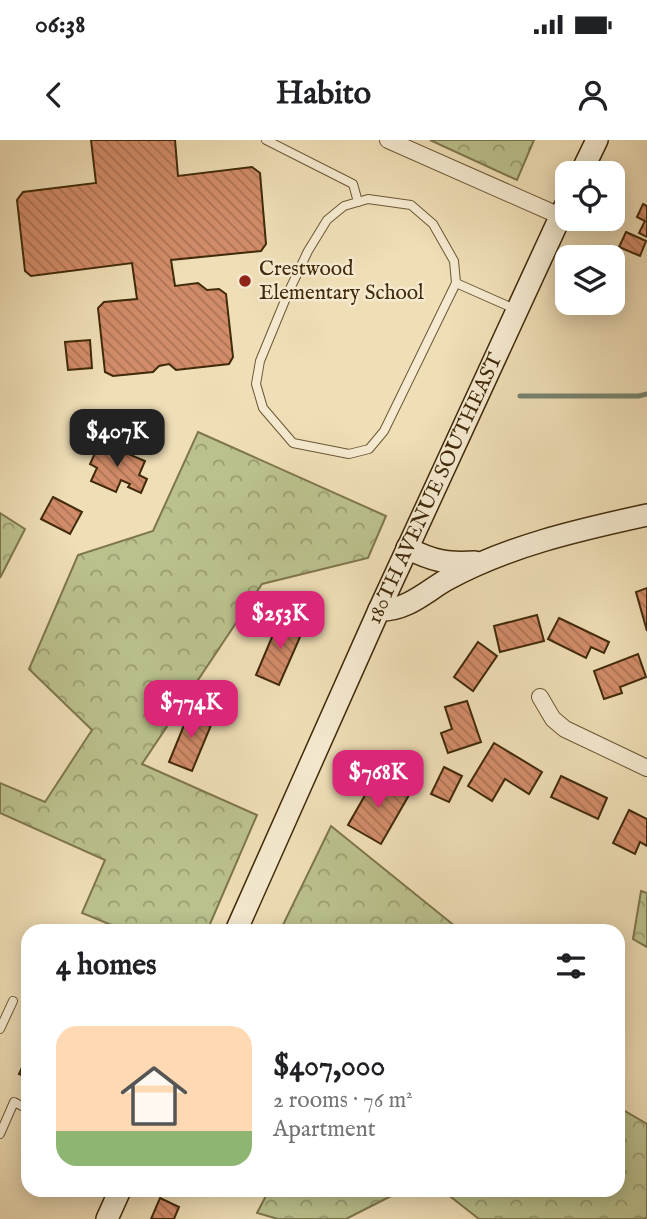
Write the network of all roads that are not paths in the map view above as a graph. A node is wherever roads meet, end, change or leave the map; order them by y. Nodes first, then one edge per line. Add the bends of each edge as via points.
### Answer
1 (266, 140) edge
2 (388, 140) edge
3 (597, 140) edge
4 (587, 161) edge
5 (358, 202) junction
6 (555, 205) edge
7 (555, 228) edge
8 (456, 283) junction
9 (517, 310) junction
10 (647, 515) edge
11 (407, 548) junction
12 (483, 562) junction
13 (379, 610) junction
14 (540, 697) dead end
15 (647, 768) edge
16 (239, 924) edge
17 (13, 1001) dead end
18 (0, 1029) edge
19 (21, 1106) edge
20 (0, 1134) edge
21 (117, 1197) edge
22 (107, 1219) edge

1 - 5 lane via 353,184
2 - 6 street
3 - 4 street
5 - 8 lane via 411,205 433,224 447,246
5 - 8 lane via 327,219 260,361 256,384 263,408 293,443 349,454 369,449 384,431
7 - 9 street, 180TH AVENUE SOUTHEAST
8 - 9 lane
9 - 11 street, 180TH AVENUE SOUTHEAST
10 - 12 street via 562,535
11 - 12 street via 451,564
11 - 13 street, 180TH AVENUE SOUTHEAST
12 - 13 street via 405,606
13 - 16 street, 180TH AVENUE SOUTHEAST
14 - 15 street via 565,729
17 - 18 lane
19 - 20 lane via 14,1102
21 - 22 street

